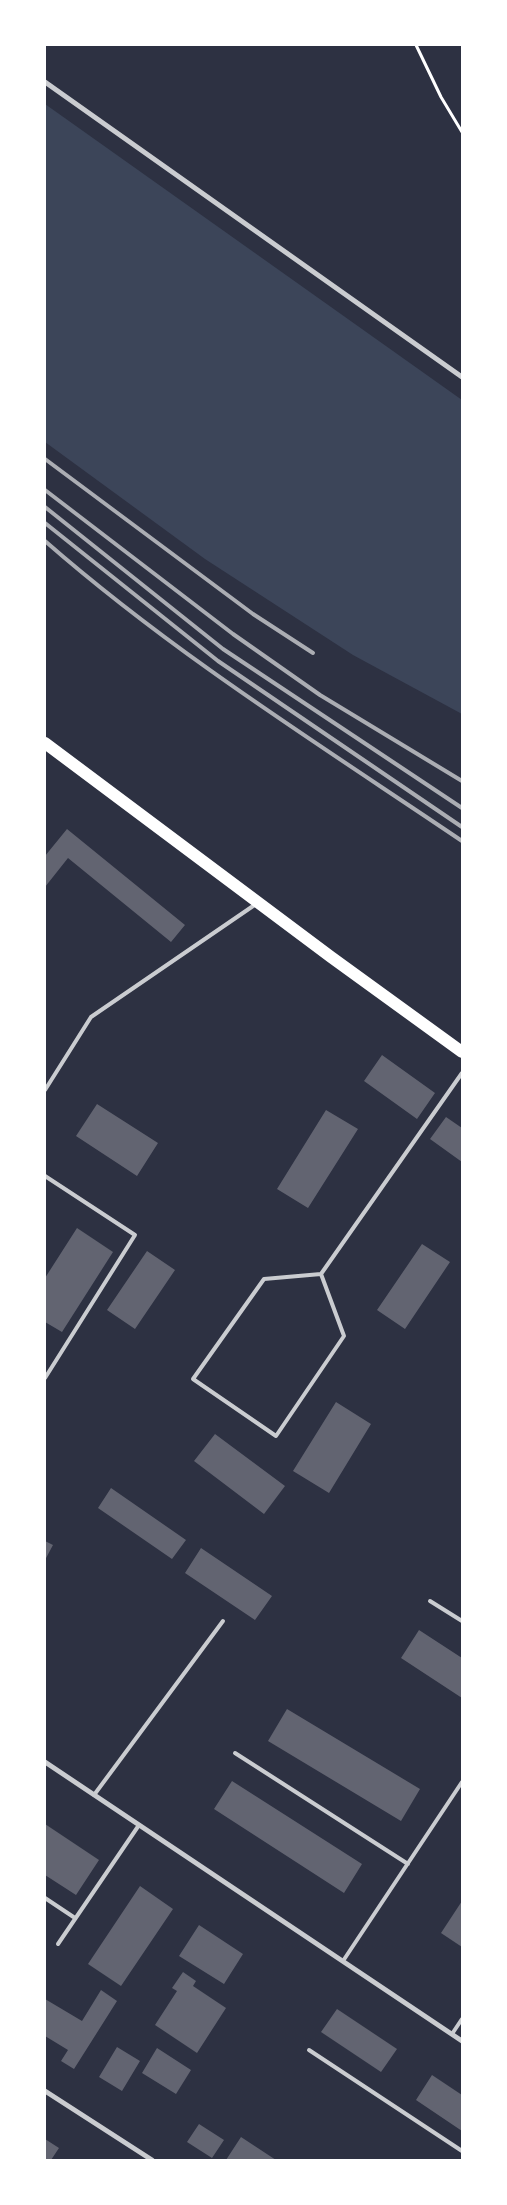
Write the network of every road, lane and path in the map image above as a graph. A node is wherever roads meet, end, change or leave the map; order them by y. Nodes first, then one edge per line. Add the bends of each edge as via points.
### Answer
1 (416, 45) edge
2 (45, 82) edge
3 (462, 132) edge
4 (462, 377) edge
5 (45, 744) edge
6 (258, 903) junction
7 (462, 1052) edge
8 (462, 1073) edge
9 (45, 1090) edge
10 (45, 1176) edge
11 (321, 1274) junction
12 (45, 1378) edge
13 (430, 1601) dead end
14 (223, 1621) dead end
15 (462, 1621) edge
16 (235, 1752) dead end
17 (45, 1762) edge
18 (462, 1782) edge
19 (94, 1795) junction
20 (139, 1824) junction
21 (408, 1864) junction
22 (45, 1898) edge
23 (75, 1918) junction
24 (58, 1944) dead end
25 (343, 1961) junction
26 (462, 2019) edge
27 (452, 2034) junction
28 (462, 2041) edge
29 (309, 2050) dead end
30 (45, 2091) edge
31 (462, 2151) edge
32 (152, 2160) edge

1 - 3 path
2 - 4 street
5 - 6 main road
6 - 7 main road
6 - 9 lane via 91,1017
8 - 11 lane
10 - 12 lane via 135,1234
11 - 11 lane via 344,1336 276,1436 193,1379 264,1279
13 - 15 lane
14 - 19 lane
16 - 21 lane
17 - 19 street
18 - 21 lane
19 - 20 street
20 - 23 lane
20 - 25 street
21 - 25 lane
22 - 23 lane
23 - 24 lane
25 - 27 street
26 - 27 lane
27 - 28 street
29 - 31 lane
30 - 32 street

